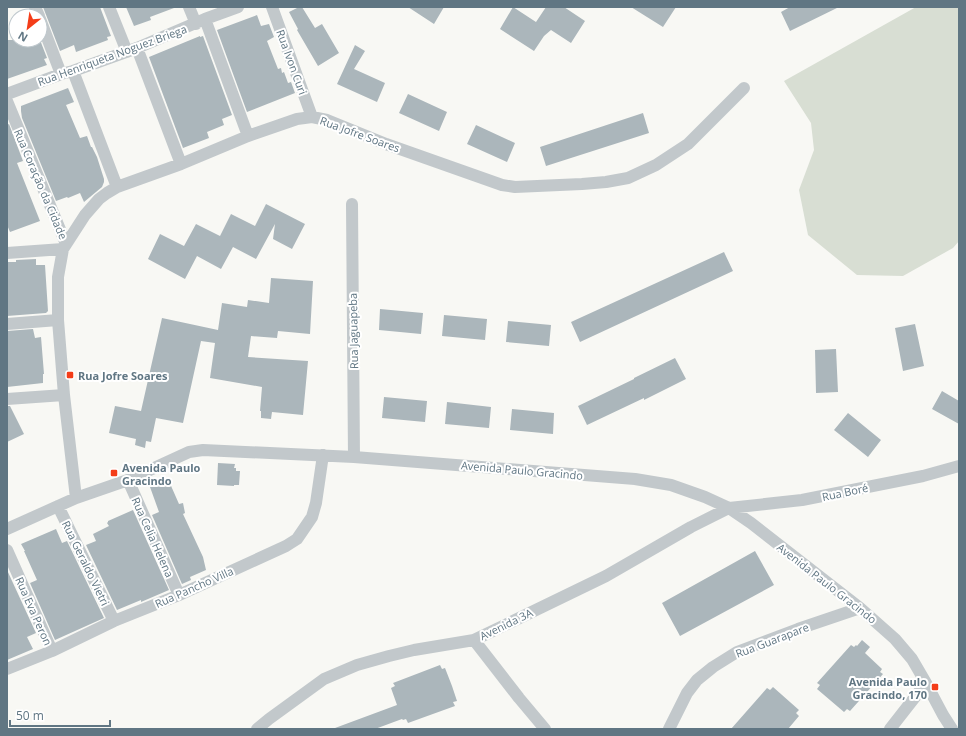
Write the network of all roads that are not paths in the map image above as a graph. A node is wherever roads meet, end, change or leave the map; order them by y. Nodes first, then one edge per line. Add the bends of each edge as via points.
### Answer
1 (109, 7) edge
2 (189, 7) edge
3 (238, 7) edge
4 (272, 7) edge
5 (200, 22) junction
6 (48, 35) edge
7 (132, 50) junction
8 (67, 73) junction
9 (744, 88) dead end
10 (7, 94) edge
11 (7, 101) edge
12 (312, 117) junction
13 (248, 136) junction
14 (181, 164) junction
15 (117, 187) junction
16 (352, 204) dead end
17 (64, 246) junction
18 (7, 253) edge
19 (58, 320) junction
20 (7, 324) edge
21 (64, 395) junction
22 (7, 400) edge
23 (323, 455) junction
24 (354, 457) junction
25 (959, 466) edge
26 (128, 480) junction
27 (76, 498) junction
28 (58, 506) junction
29 (729, 508) junction
30 (7, 529) edge
31 (7, 550) edge
32 (179, 595) junction
33 (860, 608) junction
34 (114, 621) junction
35 (474, 640) junction
36 (52, 651) junction
37 (7, 669) edge
38 (926, 683) junction
39 (257, 729) edge
40 (545, 729) edge
41 (669, 729) edge
42 (890, 729) edge
43 (952, 729) edge

1 - 7 street
2 - 5 street
3 - 5 street, Rua Henriqueta Noguez Briega
4 - 12 street, Rua Ivon Curi
5 - 7 street, Rua Henriqueta Noguez Briega
5 - 13 street
6 - 8 street
7 - 8 street, Rua Henriqueta Noguez Briega
7 - 14 street
8 - 10 street, Rua Henriqueta Noguez Briega
8 - 15 street
9 - 12 street, Rua Jofre Soares via 688,144 656,165 628,178 582,184 516,187 502,185 327,120
11 - 17 street, Rua Coração da Cidade
12 - 13 street, Rua Jofre Soares via 297,119
13 - 14 street, Rua Jofre Soares
14 - 15 street, Rua Jofre Soares
15 - 17 street, Rua Jofre Soares via 93,205
16 - 24 street, Rua Jaguapeba
17 - 18 street
17 - 19 street, Rua Jofre Soares via 58,277
19 - 20 street
19 - 21 street, Rua Jofre Soares
21 - 22 street
21 - 27 street, Rua Jofre Soares
23 - 24 street, Avenida Paulo Gracindo
23 - 26 street, Avenida Paulo Gracindo via 203,450 189,452
23 - 32 street, Rua Pancho Villa via 312,517 298,540
24 - 29 street, Avenida Paulo Gracindo via 635,479 671,486
25 - 29 street, Rua Boré via 923,476 802,500
26 - 27 street, Avenida Paulo Gracindo
26 - 32 street, Rua Celia Helena
27 - 28 street, Avenida Paulo Gracindo
28 - 30 street, Avenida Paulo Gracindo
28 - 34 street, Rua Geraldo Vietri
29 - 33 street, Avenida Paulo Gracindo
29 - 35 street, Avenida 3A via 606,576
31 - 36 street, Rua Eva Peron
32 - 34 street, Rua Pancho Villa
33 - 38 street, Avenida Paulo Gracindo via 895,639
33 - 41 street, Rua Guarapare via 737,652 713,667 697,680 687,693
34 - 36 street, Rua Pancho Villa
35 - 39 street, Avenida 3A via 414,650 356,665 324,679
35 - 40 street
36 - 37 street, Rua Pancho Villa
38 - 42 street
38 - 43 street, Avenida Paulo Gracindo

